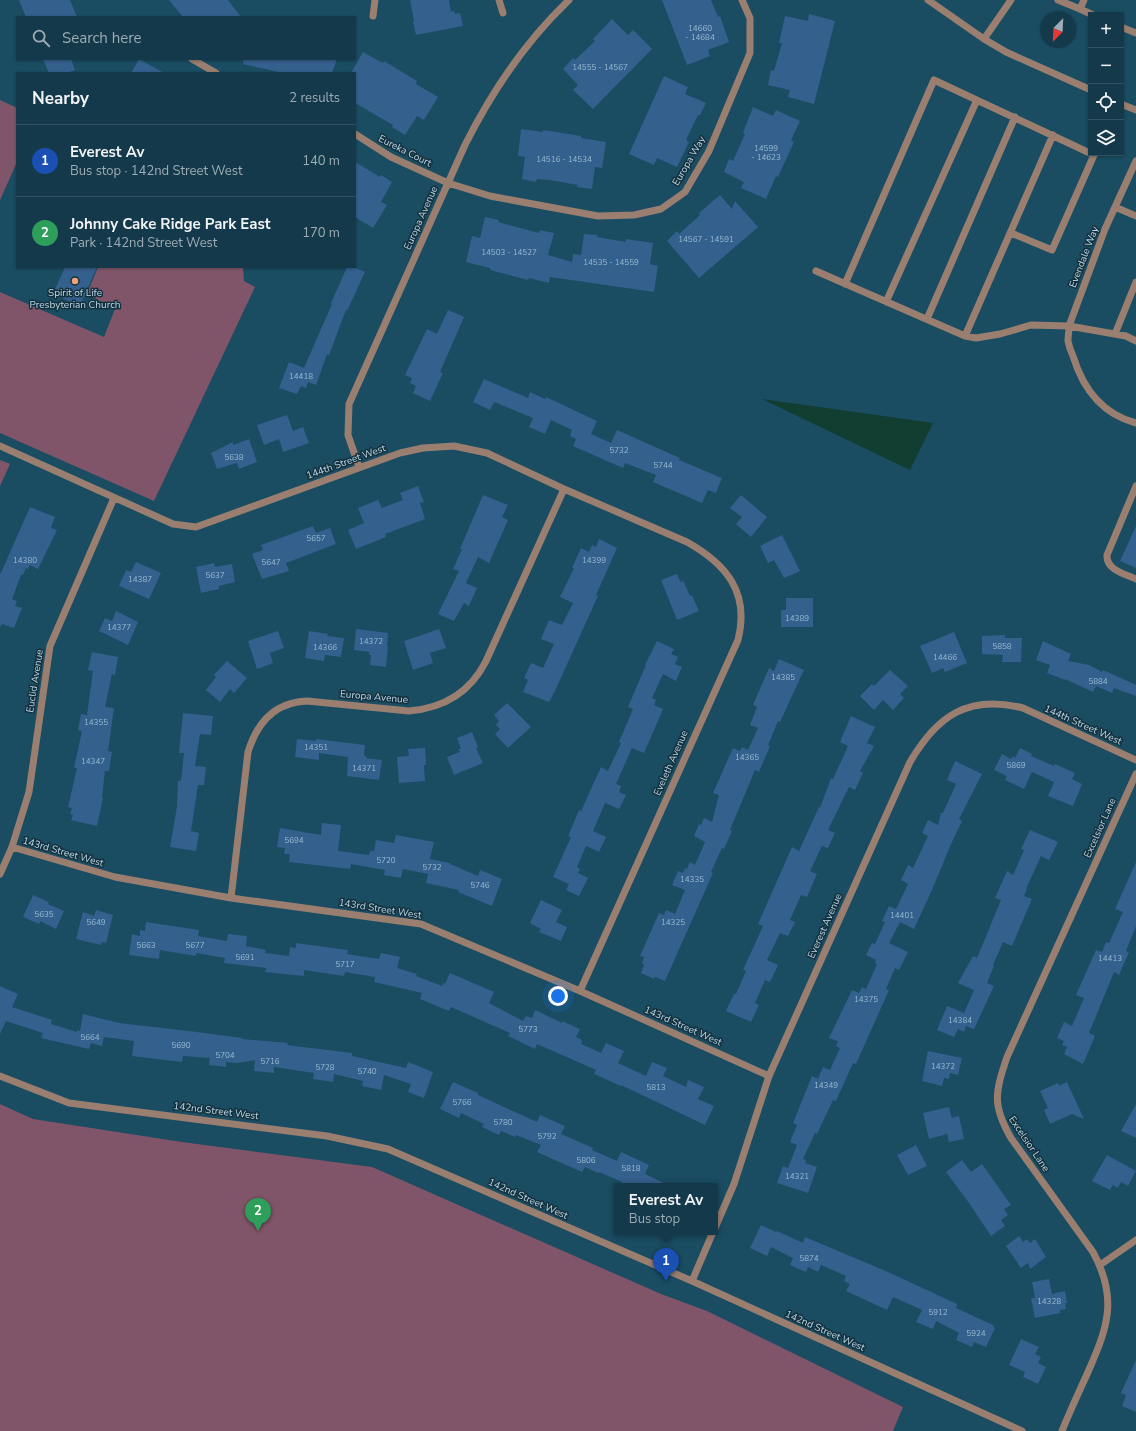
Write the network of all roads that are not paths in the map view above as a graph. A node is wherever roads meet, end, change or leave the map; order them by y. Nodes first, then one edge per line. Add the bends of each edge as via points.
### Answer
1 (375, 0) edge
2 (498, 0) edge
3 (569, 0) edge
4 (742, 0) edge
5 (928, 0) edge
6 (1012, 0) edge
7 (1058, 0) edge
8 (1084, 0) edge
9 (1080, 9) junction
10 (503, 13) dead end
11 (1088, 13) edge
12 (373, 16) dead end
13 (1124, 28) edge
14 (1136, 33) edge
15 (984, 39) junction
16 (194, 60) edge
17 (214, 72) edge
18 (1088, 89) edge
19 (977, 100) junction
20 (1124, 105) edge
21 (1136, 110) edge
22 (1015, 118) junction
23 (356, 135) edge
24 (1053, 136) junction
25 (1136, 161) edge
26 (448, 183) junction
27 (1115, 207) junction
28 (1136, 216) edge
29 (1011, 233) junction
30 (816, 271) dead end
31 (1136, 282) edge
32 (845, 284) junction
33 (886, 302) junction
34 (927, 320) junction
35 (1069, 326) junction
36 (1115, 334) junction
37 (965, 336) junction
38 (1136, 341) edge
39 (1136, 424) edge
40 (0, 446) edge
41 (359, 467) junction
42 (1136, 486) edge
43 (564, 489) junction
44 (114, 498) junction
45 (701, 550) joint
46 (1136, 579) edge
47 (1023, 708) joint
48 (1136, 760) edge
49 (1136, 774) edge
50 (12, 847) junction
51 (0, 874) edge
52 (231, 898) junction
53 (580, 991) junction
54 (0, 1076) edge
55 (769, 1076) junction
56 (718, 1221) edge
57 (712, 1235) edge
58 (1136, 1240) edge
59 (1100, 1265) junction
60 (692, 1281) junction
61 (1022, 1431) edge
62 (1062, 1431) edge

1 - 12 street
2 - 10 street
3 - 26 street, Europa Avenue via 531,40 502,78 478,118
4 - 26 street, Europa Way via 750,18 750,53 709,151 693,179 685,192 660,209 634,215 598,216 490,196
5 - 15 street
6 - 15 street
7 - 9 street
8 - 9 street
9 - 11 street
13 - 14 street
15 - 18 street via 1006,52
16 - 17 street
19 - 22 street
19 - 32 street via 934,80
19 - 33 street
20 - 21 street
22 - 24 street
22 - 34 street
23 - 26 street, Eureka Court via 391,157
24 - 29 street
24 - 29 street via 1094,155 1052,250
25 - 27 street, Evendale Way
26 - 41 street, Europa Avenue via 349,404 348,435
27 - 28 street
27 - 35 street, Evendale Way
29 - 37 street
30 - 32 street
31 - 36 street
32 - 33 street
33 - 34 street
34 - 37 street
35 - 36 street
35 - 37 street via 1031,325 1000,334 976,338
35 - 39 street via 1068,342 1074,362 1090,393 1100,405 1117,417
36 - 38 street
40 - 44 street, 144th Street West
41 - 43 street, 144th Street West via 400,453 423,448 454,446 487,453
41 - 44 street, 144th Street West via 196,527 173,524
42 - 46 street via 1106,558 1115,569
43 - 45 street, 144th Street West
43 - 52 street, Europa Avenue via 486,662 479,675 456,697 434,707 409,711 296,702 275,710 258,728 248,752
44 - 50 street, Euclid Avenue via 50,646 28,792
45 - 53 street, Eveleth Avenue via 723,568 735,588 741,629 738,640
47 - 48 street, 144th Street West
47 - 55 street, Everest Avenue via 994,703 970,707 938,724 918,750 907,769
49 - 59 street, Excelsior Lane via 1007,1058 998,1087 998,1111 1001,1122
50 - 51 street, Euclid Avenue
50 - 52 street, 143rd Street West via 115,877
52 - 53 street, 143rd Street West via 421,924
53 - 55 street, 143rd Street West
54 - 60 street, 142nd Street West via 69,1103 328,1136 388,1149
55 - 56 street, Everest Avenue via 734,1184
57 - 60 street
58 - 59 street
59 - 62 street, Excelsior Lane via 1108,1299 1108,1315 1099,1347
60 - 61 street, 142nd Street West

